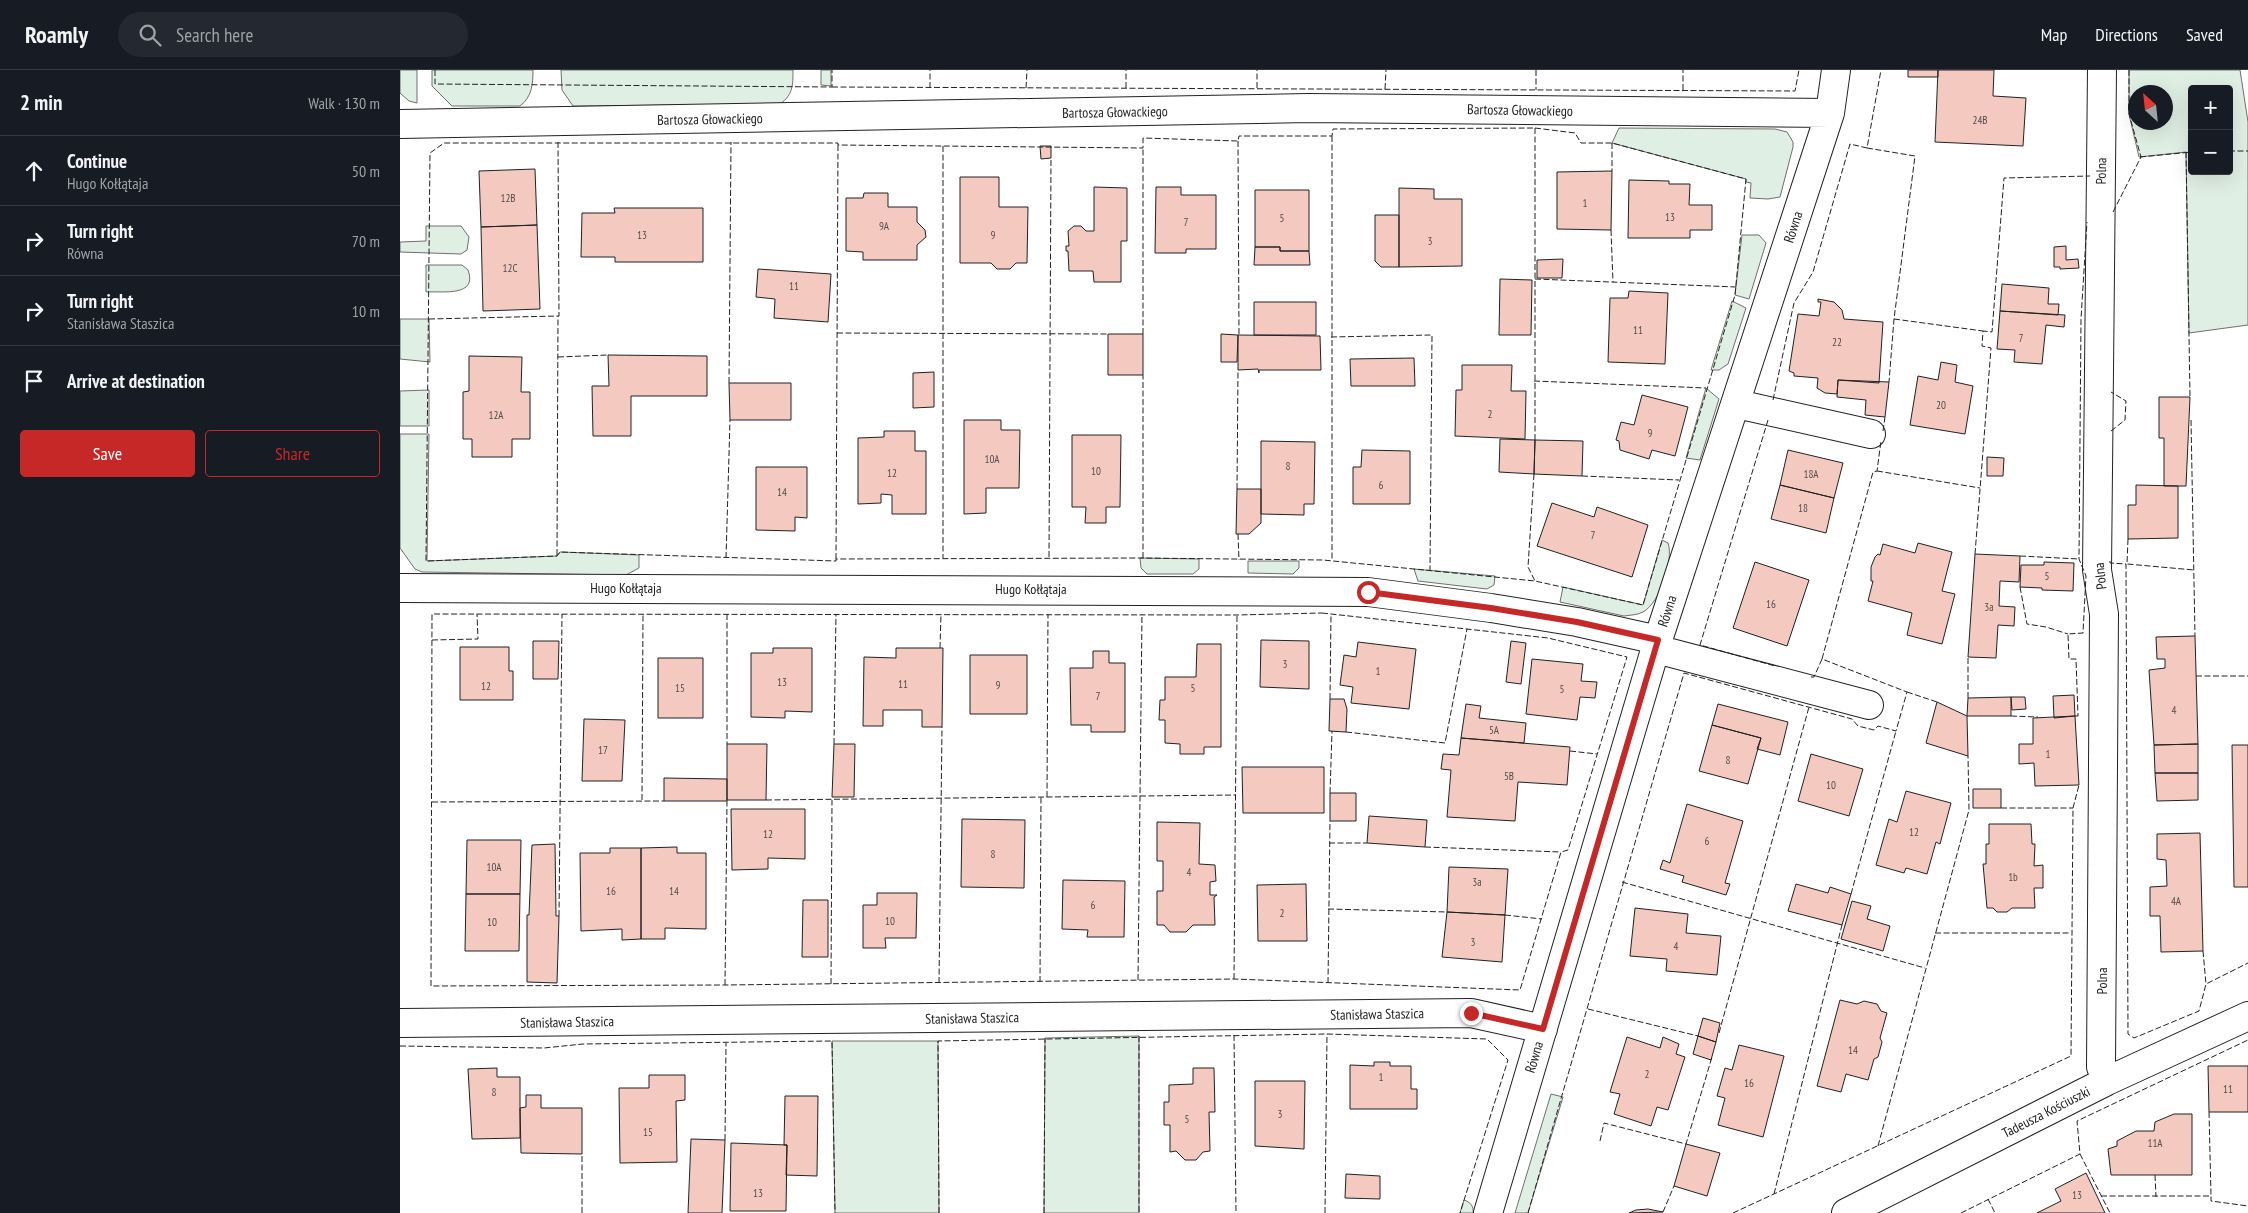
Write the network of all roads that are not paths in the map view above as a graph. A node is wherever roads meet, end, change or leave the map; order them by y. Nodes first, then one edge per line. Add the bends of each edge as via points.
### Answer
1 (1836, 70) edge
2 (2102, 70) edge
3 (1830, 113) junction
4 (400, 124) edge
5 (1737, 404) junction
6 (1871, 434) dead end
7 (400, 588) edge
8 (1657, 645) junction
9 (1869, 705) dead end
10 (2248, 1016) edge
11 (400, 1023) edge
12 (1543, 1029) junction
13 (2107, 1081) junction
14 (1488, 1213) edge
15 (1846, 1213) edge

1 - 3 street, Równa
2 - 13 street, Polna via 2097,570 2104,614 2101,1067
3 - 4 street, Bartosza Głowackiego via 1308,108
3 - 5 street, Równa
5 - 6 street
5 - 8 street, Równa
7 - 8 street, Hugo Kołłątaja via 1368,592 1577,622
8 - 9 street, Hugo Kołłątaja
8 - 12 street, Równa
10 - 13 street, Tadeusza Kościuszki
11 - 12 street, Stanisława Staszica via 1471,1013
12 - 14 street, Równa
13 - 15 street, Tadeusza Kościuszki

